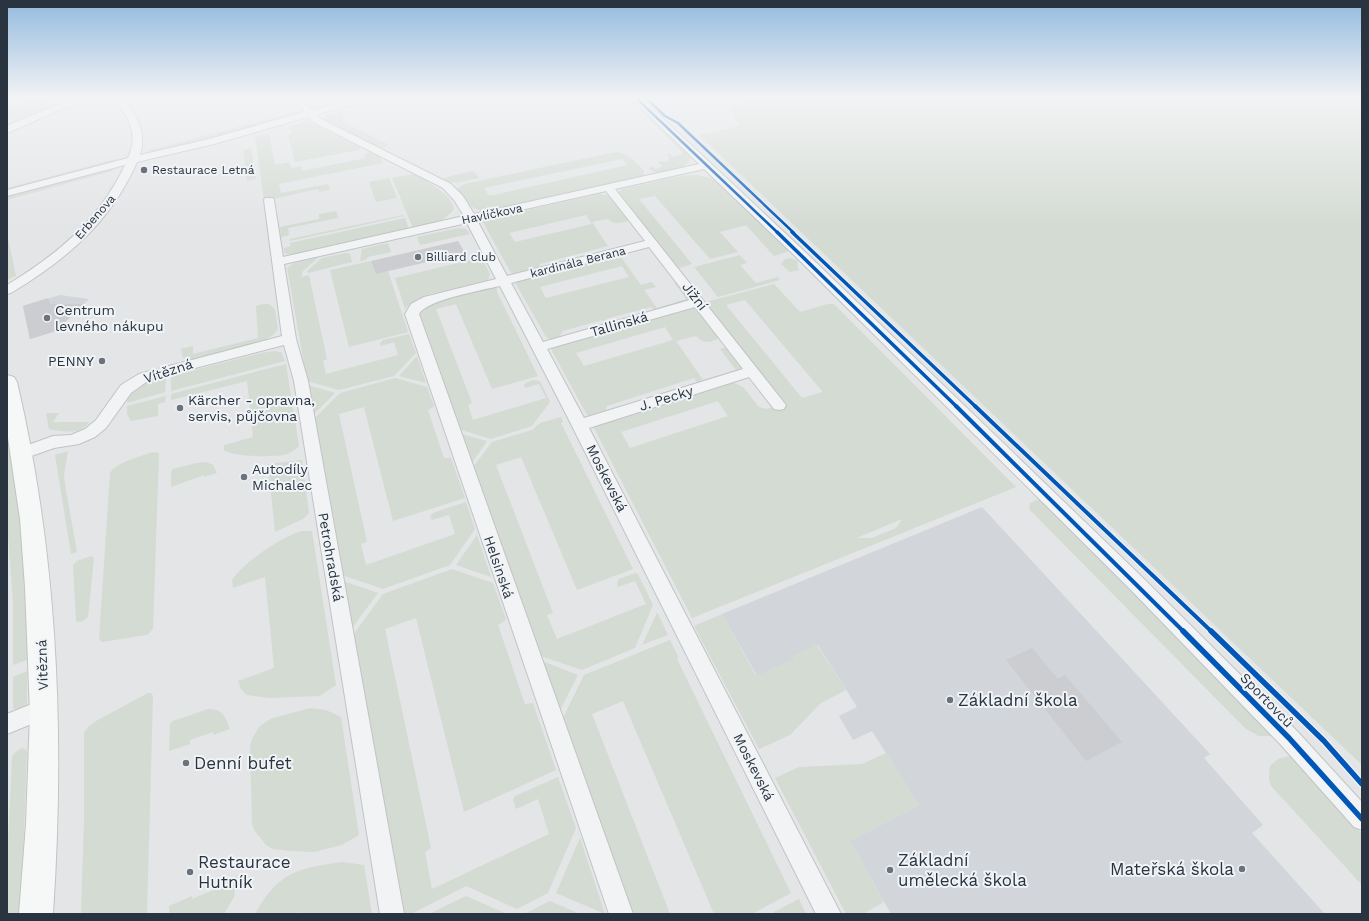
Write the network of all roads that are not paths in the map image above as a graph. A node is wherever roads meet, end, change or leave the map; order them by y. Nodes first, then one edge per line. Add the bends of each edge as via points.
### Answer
1 (138, 141) edge
2 (216, 141) edge
3 (359, 141) edge
4 (682, 141) edge
5 (133, 160) junction
6 (707, 165) junction
7 (609, 188) junction
8 (7, 193) edge
9 (269, 200) dead end
10 (471, 219) junction
11 (652, 243) junction
12 (277, 262) junction
13 (503, 280) junction
14 (7, 290) edge
15 (699, 302) junction
16 (289, 339) junction
17 (539, 347) junction
18 (753, 371) junction
19 (7, 382) edge
20 (779, 405) dead end
21 (580, 425) junction
22 (22, 453) junction
23 (44, 709) junction
24 (7, 724) edge
25 (1362, 820) edge
26 (36, 914) edge
27 (392, 914) edge
28 (621, 914) edge
29 (829, 914) edge

1 - 5 street, Erbenova
2 - 5 street
3 - 10 street, Moskevská via 447,186 459,198
4 - 6 street, Sportovců
5 - 8 street
5 - 14 street, Erbenova via 119,189 91,226 52,260
6 - 7 street, Havlíčkova
6 - 25 street, Sportovců via 1135,582 1289,738
7 - 10 street, Havlíčkova
7 - 11 street, Jižní
9 - 12 street, Petrohradská
10 - 12 street, Havlíčkova
10 - 13 street, Moskevská
11 - 13 street, kardinála Berana
11 - 15 street, Jižní
12 - 16 street, Petrohradská
13 - 17 street, Moskevská
13 - 28 street, Helsinská via 424,302 413,311 412,318
15 - 17 street, Tallinská
15 - 18 street, Jižní
16 - 22 street, Vítězná via 144,378 126,389 100,424 90,433
16 - 27 street, Petrohradská via 301,381
17 - 21 street, Moskevská
18 - 20 street, Jižní
18 - 21 street, J. Pecky
19 - 22 main road, Vítězná
21 - 29 street, Moskevská
22 - 23 main road, Vítězná via 34,539
23 - 24 street, Vítězná
23 - 26 main road, Vítězná via 43,794

